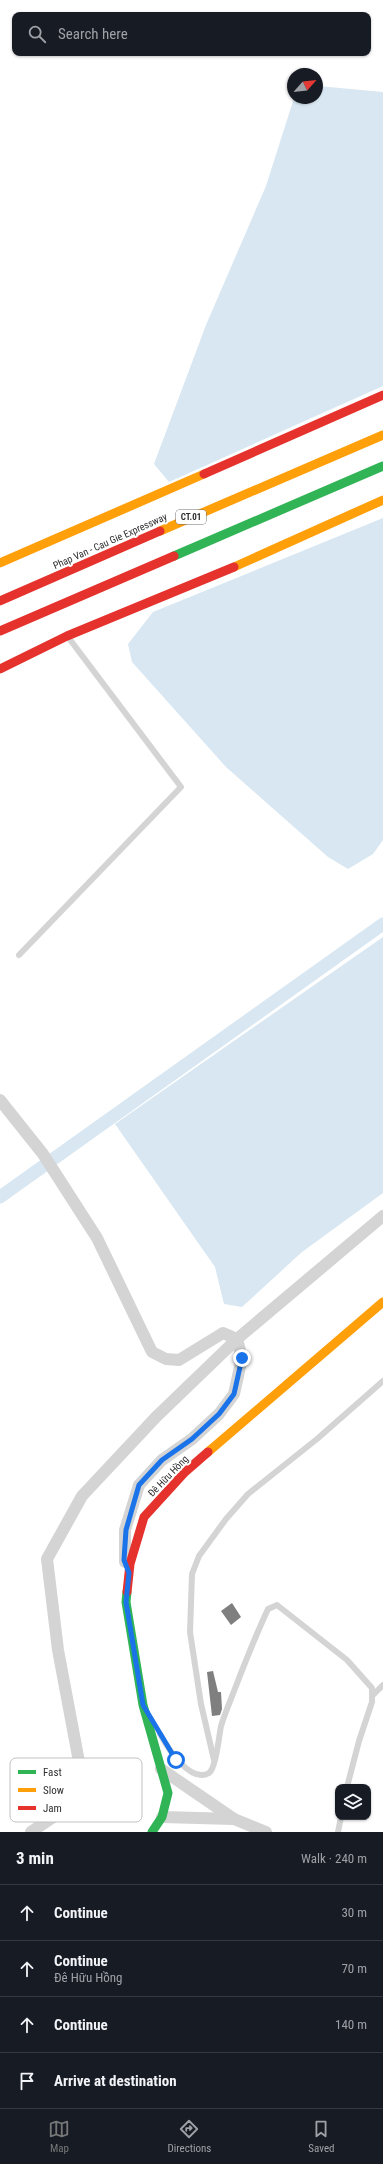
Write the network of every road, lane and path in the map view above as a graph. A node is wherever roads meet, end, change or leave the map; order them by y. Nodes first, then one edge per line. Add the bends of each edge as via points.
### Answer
1 (383, 395) edge
2 (383, 435) edge
3 (383, 466) edge
4 (383, 500) edge
5 (0, 563) edge
6 (0, 601) edge
7 (0, 631) edge
8 (67, 636) junction
9 (0, 668) edge
10 (19, 955) dead end
11 (0, 1100) edge
12 (383, 1216) edge
13 (383, 1302) edge
14 (236, 1339) junction
15 (383, 1381) edge
16 (129, 1573) junction
17 (383, 1685) edge
18 (373, 1695) junction
19 (143, 1705) junction
20 (78, 1758) edge
21 (214, 1763) junction
22 (161, 1769) junction
23 (348, 1784) edge
24 (162, 1816) junction
25 (234, 1820) junction
26 (340, 1820) edge
27 (46, 1822) edge
28 (31, 1832) edge
29 (152, 1832) edge
30 (266, 1832) edge
31 (338, 1832) edge

1 - 5 main road
2 - 6 main road, Phap Van - Cau Gie Expressway / CT.01
3 - 7 main road
4 - 8 main road via 242,564
8 - 9 main road
8 - 10 lane via 182,787
11 - 14 street via 43,1154 97,1238 152,1352 166,1359 179,1360 223,1334
12 - 14 street
13 - 16 main road, Đê Hữu Hồng via 185,1472 144,1517
14 - 16 street via 242,1358 234,1394 219,1414 192,1439 162,1460 139,1485 126,1530 124,1560
14 - 20 street via 156,1417 82,1496 47,1559 58,1650
15 - 21 lane via 317,1439 248,1494 199,1556 192,1574 190,1632 201,1704
16 - 19 main road, Đê Hữu Hồng via 126,1602
17 - 18 lane
18 - 21 lane via 368,1682 347,1660 277,1605 272,1605 256,1635 223,1721
18 - 23 lane
19 - 21 lane via 166,1745 180,1763 195,1773 204,1775 211,1772
19 - 22 main road, Đê Hữu Hồng
22 - 24 main road, Đê Hữu Hồng via 168,1793
22 - 25 street
24 - 25 street
24 - 29 main road, Đê Hữu Hồng
25 - 30 street
26 - 31 lane
27 - 28 street

